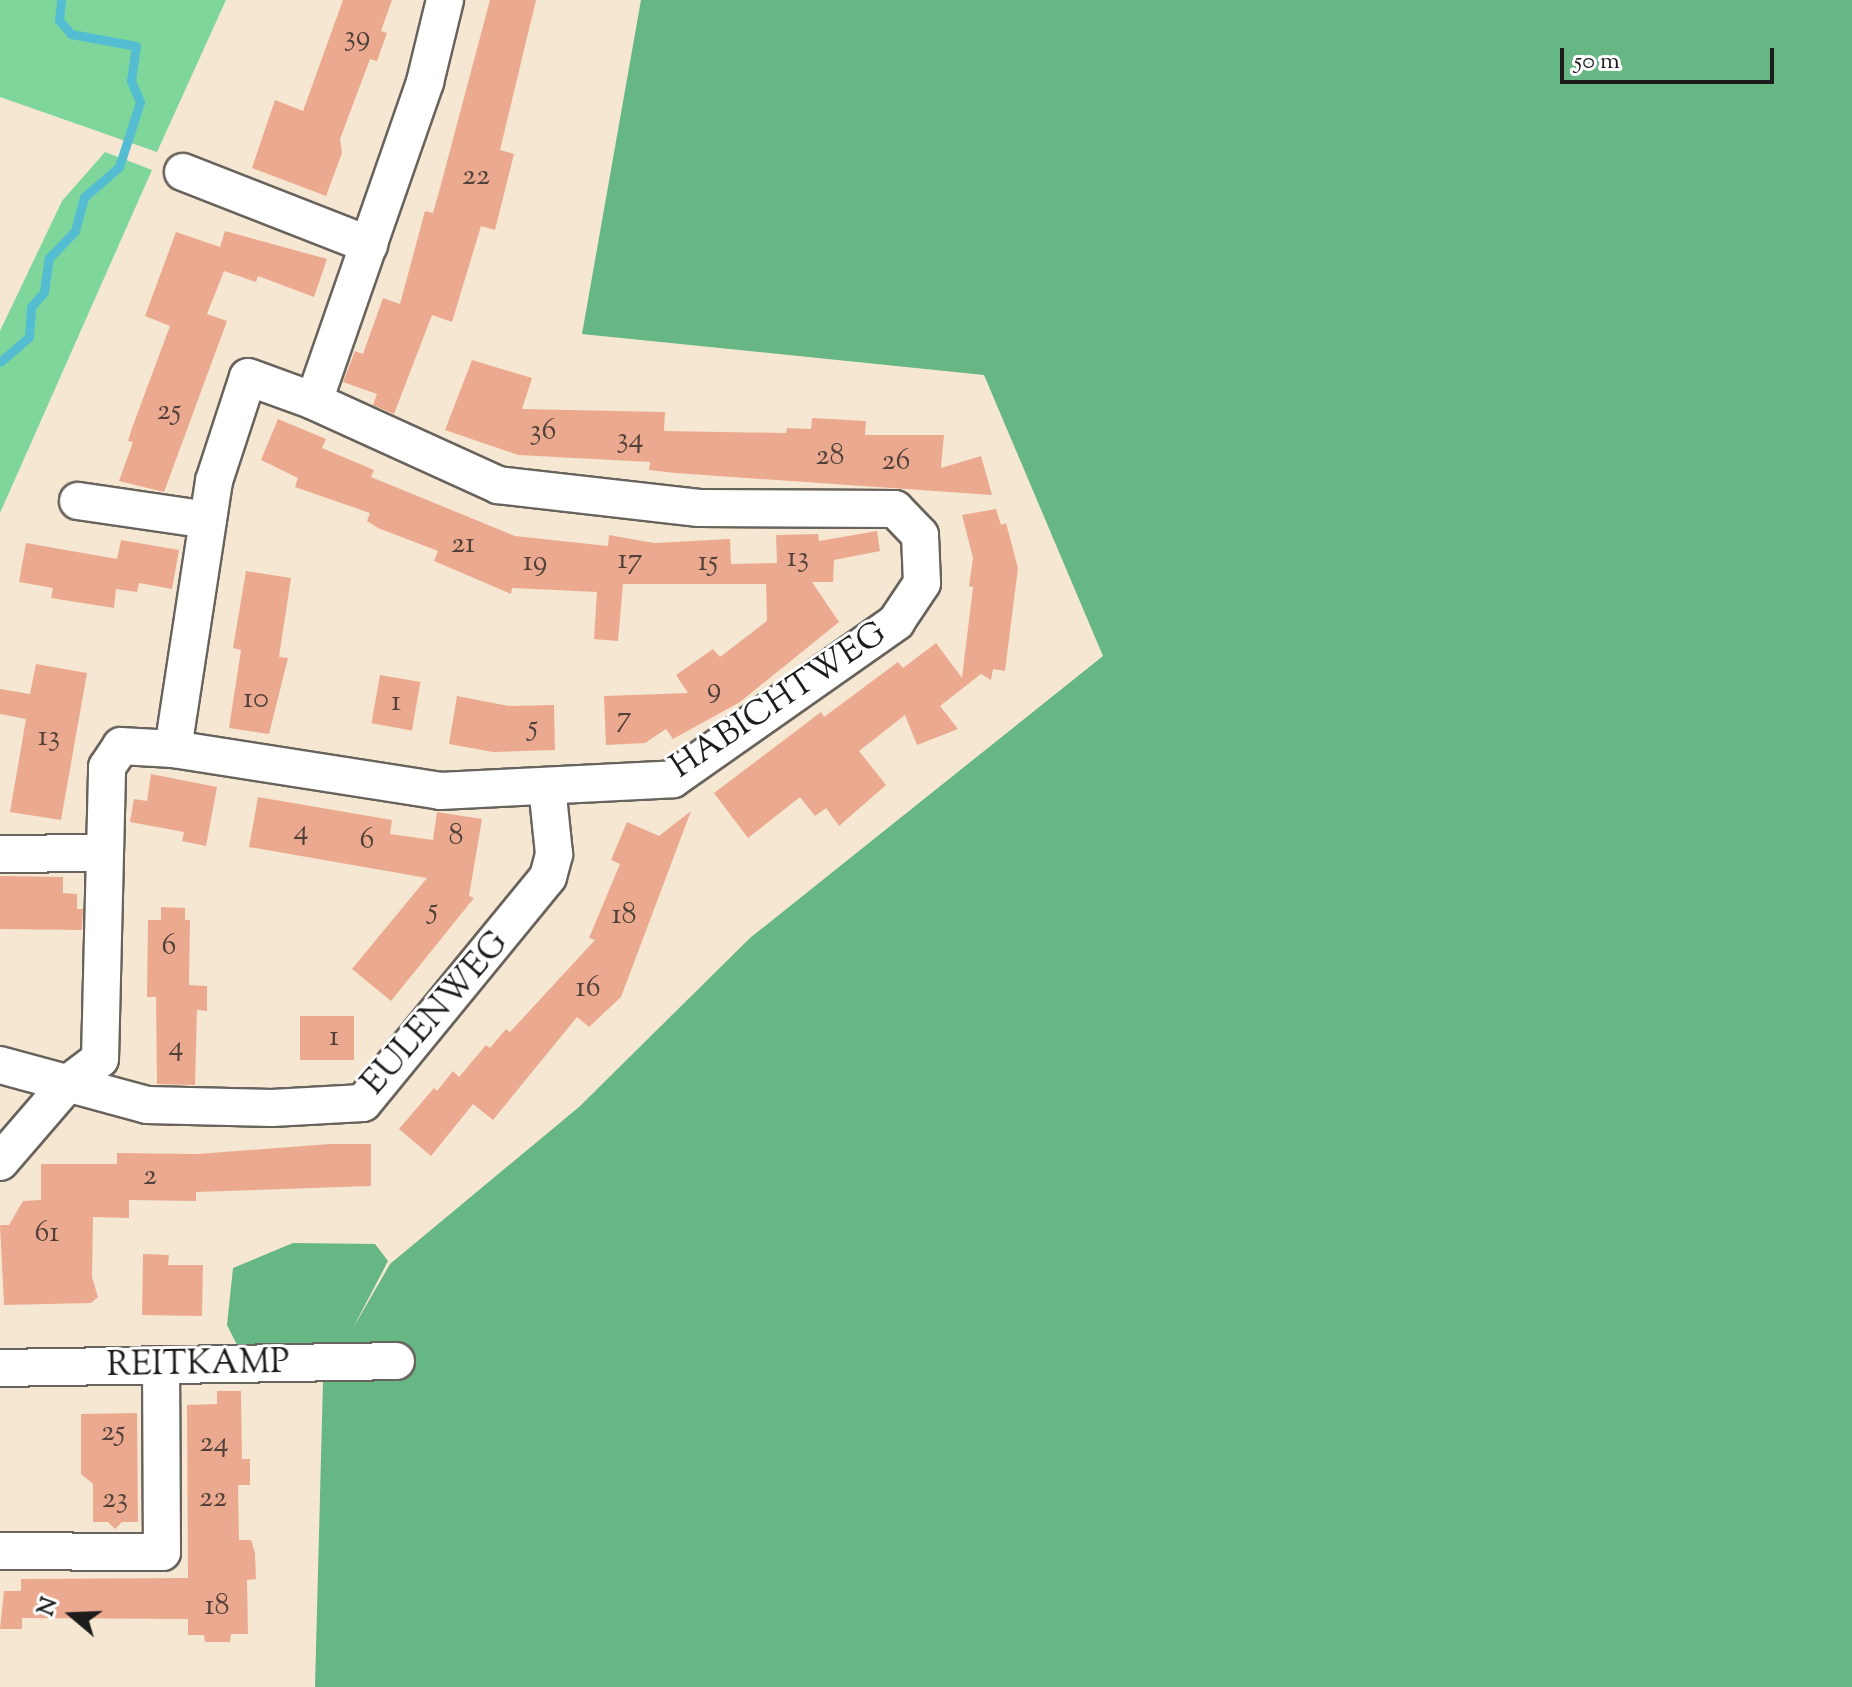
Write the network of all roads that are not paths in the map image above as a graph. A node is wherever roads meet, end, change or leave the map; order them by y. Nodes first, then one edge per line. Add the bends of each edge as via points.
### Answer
1 (445, 0) edge
2 (183, 172) dead end
3 (369, 245) junction
4 (314, 401) junction
5 (78, 501) dead end
6 (208, 520) junction
7 (173, 749) junction
8 (547, 786) junction
9 (104, 853) junction
10 (0, 854) edge
11 (0, 1065) edge
12 (67, 1084) junction
13 (0, 1162) edge
14 (396, 1361) dead end
15 (161, 1367) junction
16 (0, 1368) edge
17 (0, 1551) edge

1 - 3 street via 425,82
2 - 3 street
3 - 4 street
4 - 6 street, HABICHTWEG via 248,377 214,481
4 - 8 street, HABICHTWEG via 498,485 699,508 895,509 920,535 922,583 896,622 673,779
5 - 6 street
6 - 7 street
7 - 8 street, HABICHTWEG via 440,791
7 - 9 street, HABICHTWEG via 132,744 112,755
8 - 12 street, EULENWEG via 554,854 548,877 363,1103 272,1108 147,1105
9 - 10 street
9 - 12 street via 100,1059
11 - 12 street
12 - 13 street
14 - 15 street, REITKAMP
15 - 16 street, REITKAMP
15 - 17 street via 162,1552

